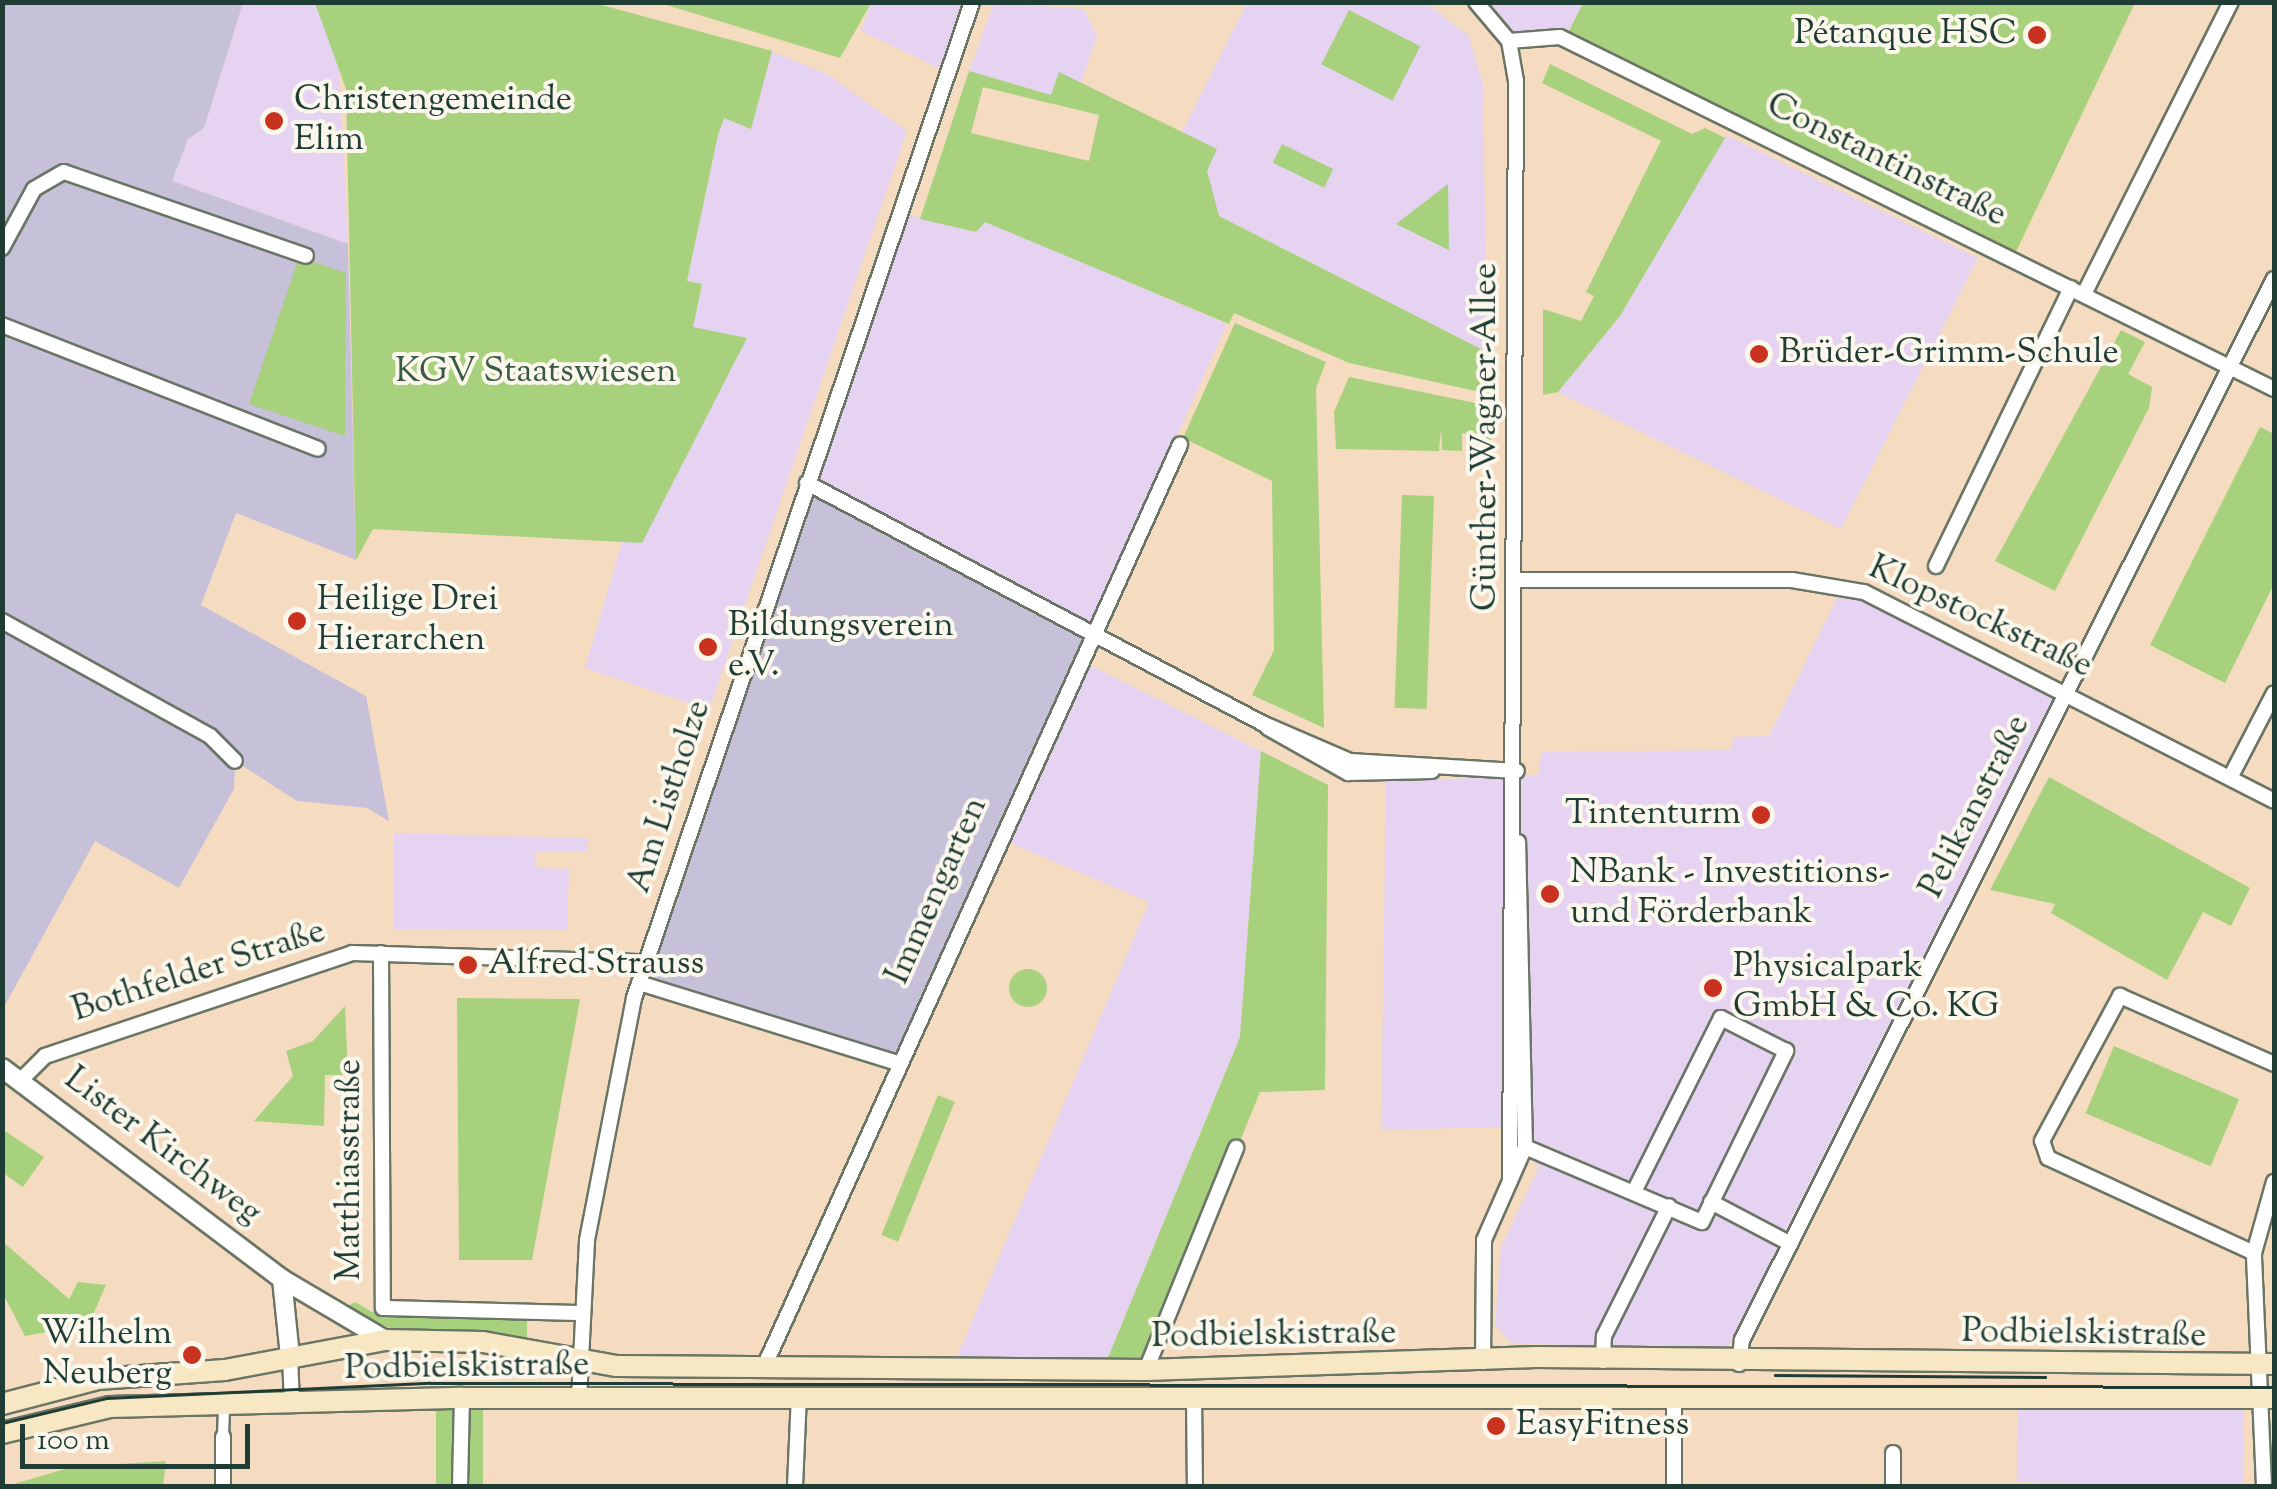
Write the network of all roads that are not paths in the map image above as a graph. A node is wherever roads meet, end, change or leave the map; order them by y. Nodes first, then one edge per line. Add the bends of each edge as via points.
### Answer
1 (972, 2) edge
2 (1476, 2) edge
3 (2230, 2) edge
4 (1510, 42) junction
5 (2, 248) edge
6 (306, 256) dead end
7 (2274, 279) edge
8 (2078, 291) junction
9 (2, 325) edge
10 (2230, 368) junction
11 (2274, 389) edge
12 (1180, 445) dead end
13 (318, 449) dead end
14 (807, 483) junction
15 (1936, 566) dead end
16 (1516, 580) junction
17 (2, 621) edge
18 (1089, 632) junction
19 (2068, 692) junction
20 (2274, 693) edge
21 (234, 760) dead end
22 (1517, 770) junction
23 (2232, 776) junction
24 (2274, 801) edge
25 (1517, 834) junction
26 (381, 953) junction
27 (646, 962) junction
28 (639, 983) junction
29 (894, 1062) junction
30 (2274, 1064) edge
31 (2, 1068) edge
32 (21, 1080) junction
33 (1525, 1147) junction
34 (1236, 1148) dead end
35 (1510, 1181) junction
36 (2274, 1182) edge
37 (1635, 1190) junction
38 (1710, 1202) junction
39 (1669, 1206) junction
40 (1791, 1244) junction
41 (2254, 1252) junction
42 (282, 1278) junction
43 (580, 1313) junction
44 (385, 1340) junction
45 (290, 1356) junction
46 (1603, 1361) junction
47 (576, 1362) junction
48 (1483, 1362) junction
49 (1740, 1364) junction
50 (2268, 1365) edge
51 (764, 1367) junction
52 (1146, 1370) junction
53 (798, 1395) junction
54 (1194, 1396) junction
55 (1483, 1396) junction
56 (462, 1398) junction
57 (2269, 1398) edge
58 (579, 1399) junction
59 (1674, 1399) junction
60 (1738, 1400) junction
61 (2, 1404) edge
62 (292, 1404) junction
63 (224, 1406) junction
64 (2, 1433) edge
65 (223, 1437) joint
66 (1893, 1453) dead end
67 (2267, 1477) edge
68 (223, 1486) edge
69 (460, 1486) edge
70 (795, 1486) edge
71 (1195, 1486) edge
72 (1674, 1486) edge
73 (1893, 1486) edge

1 - 14 street, Am Listholze
2 - 4 street
3 - 8 street
4 - 8 street, Constantinstraße via 1560,37
4 - 16 street, Günther-Wagner-Allee
5 - 6 street via 51,174 81,175
7 - 10 street, Pelikanstraße
8 - 10 street, Constantinstraße
8 - 15 street
9 - 13 street
10 - 11 street, Constantinstraße
10 - 19 street, Pelikanstraße
12 - 18 street, Immengarten
14 - 18 street
14 - 27 street, Am Listholze
16 - 19 street, Klopstockstraße via 1826,584 1890,602
16 - 22 street, Günther-Wagner-Allee
17 - 21 street via 210,736
18 - 22 street via 1348,773
18 - 29 street, Immengarten
19 - 23 street, Klopstockstraße
19 - 40 street, Pelikanstraße
20 - 23 street
22 - 25 street, Günther-Wagner-Allee
23 - 24 street, Klopstockstraße
25 - 33 street, Günther-Wagner-Allee via 1526,875
25 - 35 street, Günther-Wagner-Allee
26 - 27 street, Bothfelder Straße
26 - 32 street, Bothfelder Straße via 314,961 225,992 45,1056
26 - 43 street, Matthiasstraße via 383,1308
27 - 28 street, Am Listholze
28 - 29 street
28 - 43 street, Am Listholze via 600,1144
29 - 51 street, Immengarten
30 - 41 street via 2120,996 2042,1141 2048,1158 2095,1183
31 - 32 street, Lister Kirchweg
32 - 42 street, Lister Kirchweg
33 - 35 street, Günther-Wagner-Allee
33 - 37 street
34 - 52 street
35 - 48 street, Günther-Wagner-Allee via 1484,1240
36 - 41 street
37 - 38 street via 1721,1018 1786,1051
37 - 39 street
38 - 39 street via 1702,1222
38 - 40 street
39 - 46 street via 1604,1336
40 - 49 street, Pelikanstraße via 1742,1340
41 - 50 street
42 - 44 street, Lister Kirchweg
42 - 45 street
43 - 47 street, Am Listholze
44 - 45 main road, Podbielskistraße
44 - 47 main road, Podbielskistraße via 483,1342
45 - 61 main road, Podbielskistraße via 98,1379
45 - 62 street
46 - 48 main road, Podbielskistraße
46 - 49 main road, Podbielskistraße
47 - 51 main road, Podbielskistraße
47 - 58 street, Am Listholze
48 - 52 main road, Podbielskistraße
48 - 55 main road
49 - 50 main road, Podbielskistraße
49 - 60 main road
50 - 57 street
51 - 52 main road, Podbielskistraße
53 - 54 main road, Podbielskistraße
53 - 58 main road, Podbielskistraße
53 - 70 street
54 - 55 main road, Podbielskistraße
54 - 71 street
55 - 59 main road, Podbielskistraße
56 - 58 main road, Podbielskistraße
56 - 62 main road, Podbielskistraße
56 - 69 street
57 - 60 main road, Podbielskistraße
57 - 67 street
59 - 60 main road, Podbielskistraße
59 - 72 street
62 - 63 main road, Podbielskistraße
63 - 64 main road, Podbielskistraße via 110,1407
63 - 65 street
65 - 68 street
66 - 73 street

